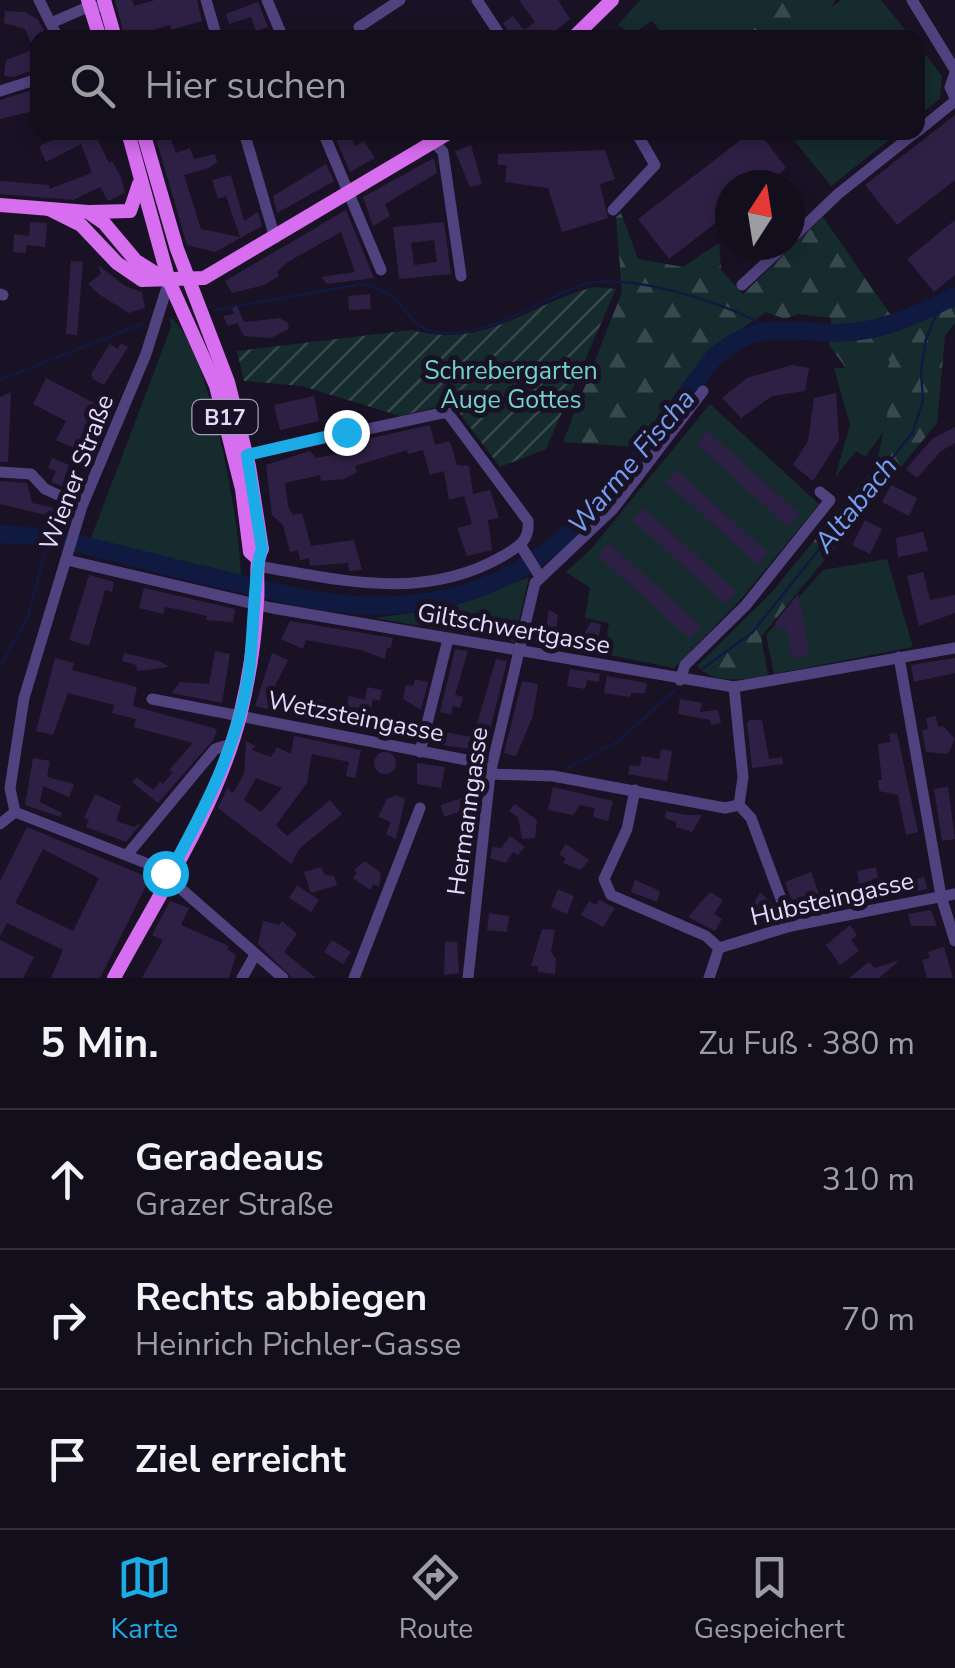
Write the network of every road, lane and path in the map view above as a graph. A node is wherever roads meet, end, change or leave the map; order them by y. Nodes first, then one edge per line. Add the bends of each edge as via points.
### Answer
1 (37, 0) edge
2 (206, 0) edge
3 (267, 0) edge
4 (400, 0) edge
5 (477, 0) edge
6 (612, 0) edge
7 (912, 0) edge
8 (97, 4) edge
9 (51, 23) junction
10 (359, 27) dead end
11 (54, 30) edge
12 (99, 30) edge
13 (111, 30) edge
14 (215, 30) edge
15 (280, 30) edge
16 (497, 30) edge
17 (581, 30) edge
18 (955, 72) edge
19 (30, 81) edge
20 (0, 91) edge
21 (955, 100) edge
22 (925, 125) edge
23 (130, 140) edge
24 (145, 140) edge
25 (246, 140) edge
26 (326, 140) edge
27 (438, 140) edge
28 (641, 140) edge
29 (907, 140) edge
30 (435, 142) junction
31 (140, 178) junction
32 (348, 195) junction
33 (0, 205) edge
34 (49, 210) junction
35 (613, 210) dead end
36 (88, 212) junction
37 (805, 225) edge
38 (274, 238) junction
39 (769, 260) edge
40 (381, 270) dead end
41 (462, 276) dead end
42 (169, 281) junction
43 (189, 281) junction
44 (742, 286) dead end
45 (703, 391) dead end
46 (247, 455) junction
47 (0, 472) edge
48 (820, 492) dead end
49 (82, 506) junction
50 (70, 550) junction
51 (524, 550) junction
52 (537, 572) junction
53 (258, 580) junction
54 (448, 639) junction
55 (955, 648) edge
56 (520, 651) junction
57 (899, 657) junction
58 (680, 680) junction
59 (734, 687) junction
60 (152, 699) dead end
61 (240, 716) junction
62 (231, 744) junction
63 (420, 752) junction
64 (491, 770) junction
65 (635, 790) junction
66 (739, 805) junction
67 (420, 808) dead end
68 (15, 812) junction
69 (0, 824) edge
70 (127, 855) junction
71 (168, 876) junction
72 (955, 894) edge
73 (941, 896) junction
74 (790, 926) junction
75 (955, 941) edge
76 (719, 948) junction
77 (254, 955) junction
78 (114, 978) edge
79 (242, 978) edge
80 (283, 978) edge
81 (354, 978) edge
82 (468, 978) edge
83 (710, 978) edge

1 - 9 street
2 - 14 street
3 - 15 street
4 - 10 street
5 - 16 street
6 - 17 main road
7 - 18 street
8 - 9 street
8 - 12 main road
8 - 13 main road
9 - 11 street
18 - 21 street
19 - 20 street
21 - 22 street
23 - 31 main road, B17
24 - 43 main road, B17
25 - 38 street
26 - 32 street
27 - 30 main road
28 - 35 street via 655,164
29 - 37 street
30 - 32 main road
30 - 41 street via 444,152
31 - 36 main road via 130,211
31 - 42 main road, B17
32 - 38 main road
32 - 40 street
33 - 34 main road
34 - 36 main road
34 - 42 main road via 81,225 132,275 150,283
36 - 42 main road via 136,261
38 - 43 main road
39 - 44 street
42 - 43 main road
42 - 49 street, Wiener Straße
42 - 53 main road, B17 via 216,386
43 - 46 main road, B17 via 228,382
45 - 52 street via 613,509 563,559
46 - 51 street via 447,412 528,521
46 - 53 main road, B17 via 262,549
47 - 49 street via 31,474 45,490
48 - 58 street via 830,500 746,605 685,664
49 - 50 street, Wiener Straße
50 - 53 street, Giltschwertgasse
50 - 68 street, Wiener Straße via 24,698 10,788
51 - 52 street
51 - 53 street via 462,574 407,585
52 - 56 street, Hermanngasse
53 - 54 street, Giltschwertgasse
53 - 61 main road, B17
54 - 56 street, Giltschwertgasse
54 - 63 street
55 - 57 street, Giltschwertgasse
56 - 58 street, Giltschwertgasse
56 - 64 street, Hermanngasse
57 - 59 street, Giltschwertgasse
57 - 73 street
58 - 59 street, Giltschwertgasse
59 - 66 street via 743,777
60 - 61 street, Wetzsteingasse
61 - 62 main road, B17
61 - 63 street, Wetzsteingasse
62 - 70 street via 215,748
62 - 71 main road, B17
63 - 64 street, Wetzsteingasse
64 - 65 street, Wetzsteingasse
64 - 82 street, Hermanngasse
65 - 66 street, Wetzsteingasse
65 - 76 street via 627,829 604,879 611,895 706,936
66 - 74 street via 751,818
67 - 81 street
68 - 69 street
68 - 70 street
70 - 71 street
71 - 77 street
71 - 78 main road, B17
72 - 73 street, Hubsteingasse
73 - 74 street, Hubsteingasse
73 - 75 street
74 - 76 street, Hubsteingasse
76 - 83 street
77 - 79 street
77 - 80 street

